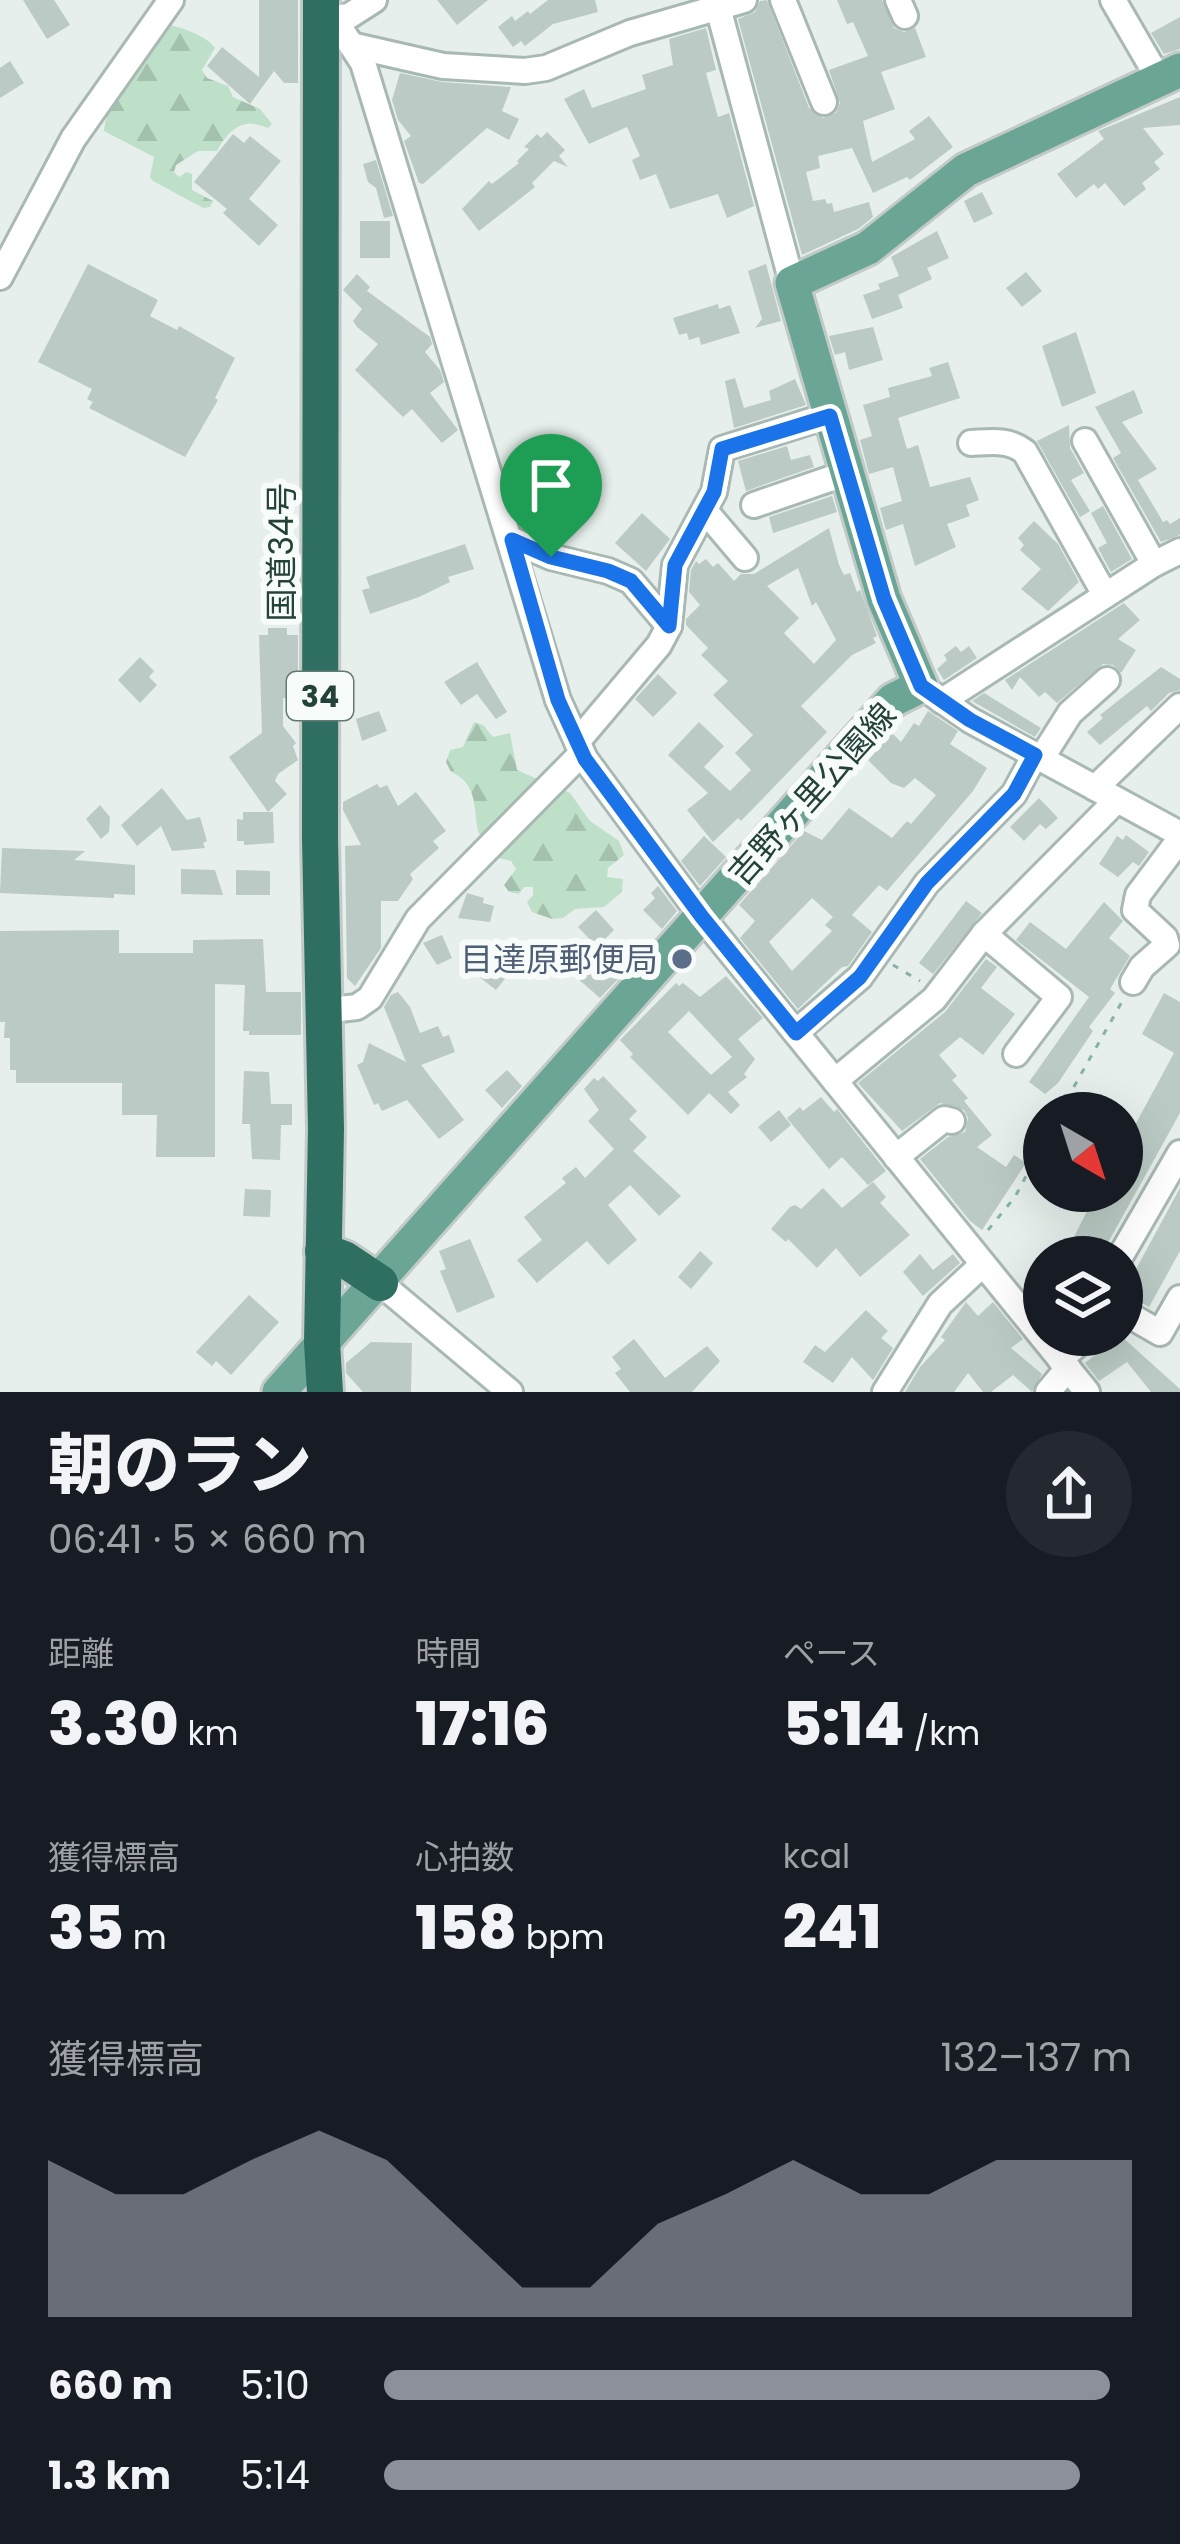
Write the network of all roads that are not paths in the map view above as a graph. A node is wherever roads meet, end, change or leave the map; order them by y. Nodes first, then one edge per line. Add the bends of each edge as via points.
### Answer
1 (171, 0) edge
2 (374, 0) edge
3 (744, 0) edge
4 (783, 0) edge
5 (1112, 0) edge
6 (717, 5) edge
7 (321, 10) edge
8 (355, 46) junction
9 (1170, 75) edge
10 (824, 102) dead end
11 (0, 277) edge
12 (791, 283) junction
13 (830, 416) junction
14 (1084, 441) dead end
15 (971, 443) dead end
16 (847, 473) junction
17 (754, 505) dead end
18 (706, 512) junction
19 (512, 540) junction
20 (1180, 551) edge
21 (745, 558) dead end
22 (1154, 563) junction
23 (1105, 595) junction
24 (669, 626) junction
25 (1107, 680) dead end
26 (932, 693) junction
27 (1180, 706) edge
28 (580, 747) junction
29 (1038, 757) junction
30 (1106, 794) junction
31 (1180, 837) edge
32 (702, 917) junction
33 (984, 934) junction
34 (1133, 982) road end
35 (322, 1011) junction
36 (796, 1033) junction
37 (1016, 1054) dead end
38 (835, 1081) junction
39 (952, 1121) dead end
40 (1180, 1154) edge
41 (896, 1156) junction
42 (1132, 1236) edge
43 (323, 1252) junction
44 (976, 1257) junction
45 (380, 1283) junction
46 (1180, 1298) edge
47 (1143, 1323) edge
48 (322, 1343) junction
49 (1070, 1356) edge
50 (1064, 1363) junction
51 (279, 1392) edge
52 (325, 1392) edge
53 (510, 1392) edge
54 (885, 1392) edge
55 (1048, 1392) edge
56 (1087, 1392) edge

1 - 11 street via 73,139
2 - 7 street via 349,16
3 - 6 street
4 - 10 street
5 - 9 street
6 - 8 street via 525,71 443,66
6 - 12 street
7 - 8 street
7 - 35 highway, 国道34号 / 34
8 - 19 street
9 - 12 main road via 966,170 868,248
12 - 13 main road, 吉野ヶ里公園線
13 - 16 main road, 吉野ヶ里公園線
13 - 18 street via 722,449
14 - 22 street
15 - 23 street via 1015,444 1025,452
16 - 17 street
16 - 26 main road, 吉野ヶ里公園線 via 884,599
18 - 21 street
18 - 24 street via 675,565
19 - 24 street via 631,581
19 - 28 street via 558,700
20 - 22 street
22 - 23 street
23 - 26 street
24 - 28 street
25 - 29 street
26 - 29 street
26 - 32 main road, 吉野ヶ里公園線 via 893,700
27 - 30 street
28 - 32 street
28 - 35 street via 418,919 370,998
29 - 30 street
29 - 36 street via 1014,794 927,883 860,977
30 - 31 street
30 - 33 street
31 - 34 street via 1138,895 1135,910 1166,945
32 - 36 street
32 - 45 main road, 吉野ヶ里公園線
33 - 37 street via 1059,997
33 - 38 street via 934,999
35 - 43 highway, 国道34号 / 34
36 - 38 street
38 - 41 street
39 - 41 street
40 - 42 street
41 - 44 street
43 - 45 highway
43 - 48 highway, 国道34号 / 34
44 - 50 street
44 - 54 street
45 - 48 main road, 吉野ヶ里公園線
45 - 53 street
46 - 47 street via 1160,1333
48 - 51 main road, 吉野ヶ里公園線
48 - 52 highway, 国道34号 / 34
49 - 50 street
50 - 55 street
50 - 56 street

